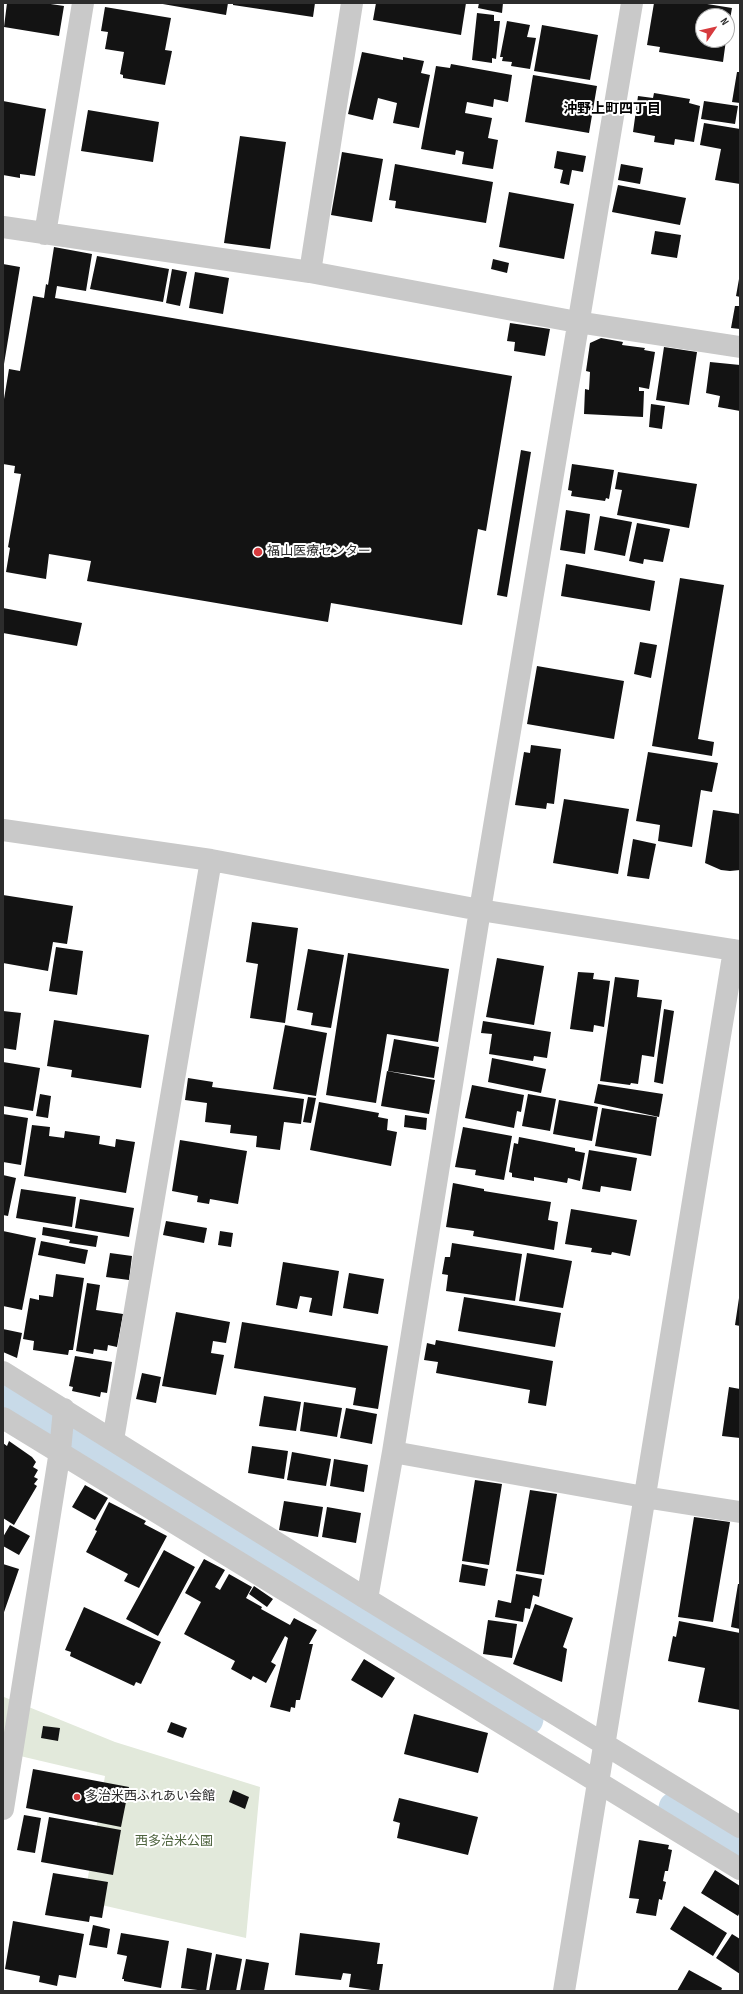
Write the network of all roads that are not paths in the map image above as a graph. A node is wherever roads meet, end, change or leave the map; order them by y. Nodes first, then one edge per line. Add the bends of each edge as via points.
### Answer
1 (83, 3) edge
2 (352, 3) edge
3 (632, 3) edge
4 (3, 227) edge
5 (45, 234) junction
6 (310, 272) junction
7 (577, 322) junction
8 (740, 347) edge
9 (3, 830) edge
10 (211, 860) junction
11 (480, 910) junction
12 (737, 951) edge
13 (3, 1372) edge
14 (64, 1414) junction
15 (3, 1418) edge
16 (113, 1440) junction
17 (60, 1447) junction
18 (393, 1452) junction
19 (644, 1497) junction
20 (740, 1512) edge
21 (367, 1599) junction
22 (606, 1745) junction
23 (598, 1783) junction
24 (3, 1809) edge
25 (740, 1827) edge
26 (740, 1869) edge
27 (564, 1991) edge

1 - 5 street
2 - 6 street
3 - 7 street
4 - 5 street
5 - 6 street
6 - 7 street
7 - 8 street
7 - 11 street
9 - 10 street
10 - 11 street
10 - 16 street
11 - 12 street
11 - 18 street
12 - 19 street
13 - 14 street
14 - 16 street
14 - 17 street
15 - 17 street
16 - 21 street
17 - 23 street via 363,1639
17 - 24 street
18 - 19 street
18 - 21 street
19 - 20 street
19 - 22 street
21 - 22 street
22 - 23 street
22 - 25 street
23 - 26 street
23 - 27 street

